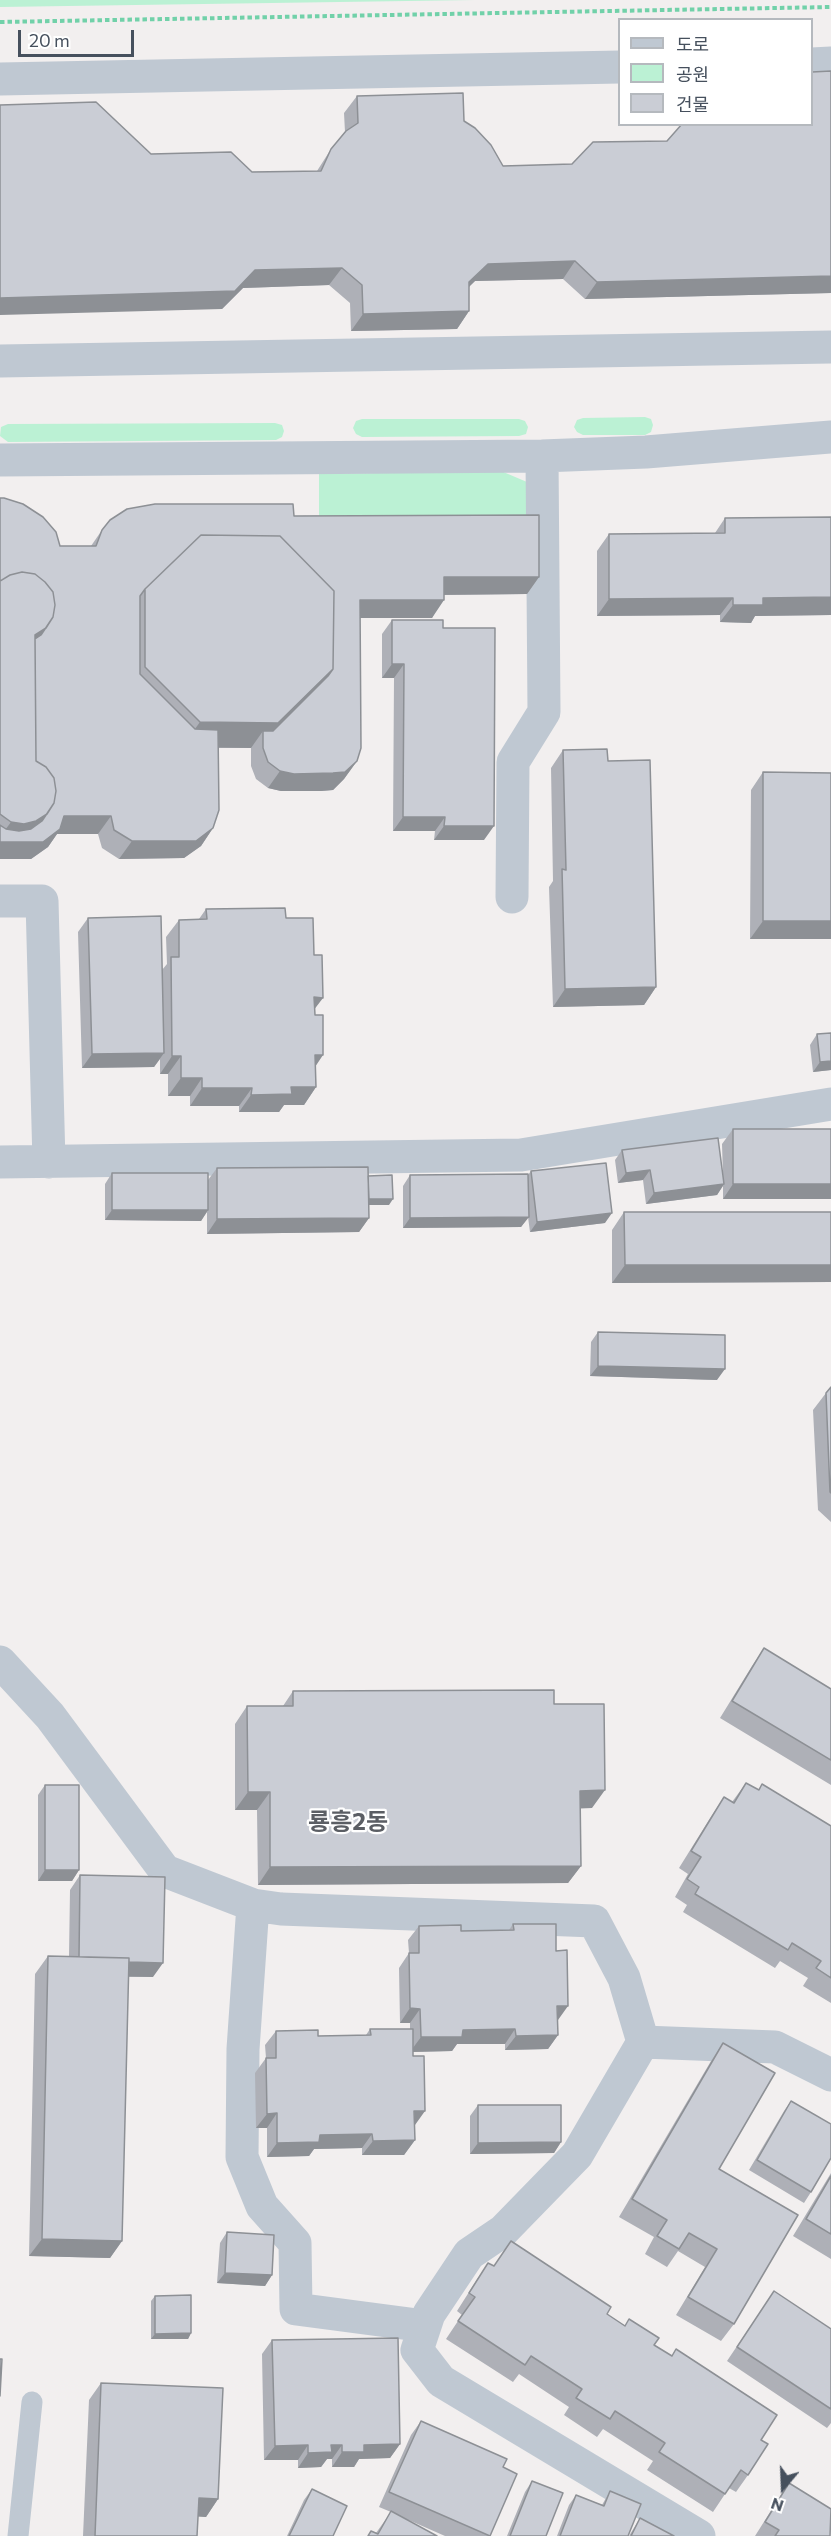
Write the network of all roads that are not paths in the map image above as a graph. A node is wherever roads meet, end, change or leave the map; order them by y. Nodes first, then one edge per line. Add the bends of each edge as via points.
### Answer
1 (813, 63) edge
2 (831, 63) edge
3 (618, 67) edge
4 (0, 79) edge
5 (831, 347) edge
6 (0, 361) edge
7 (831, 437) edge
8 (542, 456) junction
9 (0, 460) edge
10 (512, 897) dead end
11 (0, 901) edge
12 (831, 1104) edge
13 (0, 1162) edge
14 (49, 1162) junction
15 (0, 1662) edge
16 (253, 1905) junction
17 (643, 2042) junction
18 (831, 2075) edge
19 (425, 2326) junction
20 (32, 2402) dead end
21 (18, 2536) edge
22 (699, 2536) edge

1 - 2 street
3 - 4 street
5 - 6 street
7 - 8 street
8 - 9 street
8 - 10 street via 544,712 513,762
11 - 14 street via 42,901
12 - 14 street via 521,1155
13 - 14 street
15 - 16 street via 50,1716 165,1871
16 - 17 street via 594,1921 624,1978
16 - 19 street via 243,2049 242,2157 262,2206 295,2243 296,2309
17 - 18 street via 775,2047
17 - 19 street via 577,2155 503,2231 469,2254
19 - 22 street via 417,2350 441,2381
20 - 21 lane

